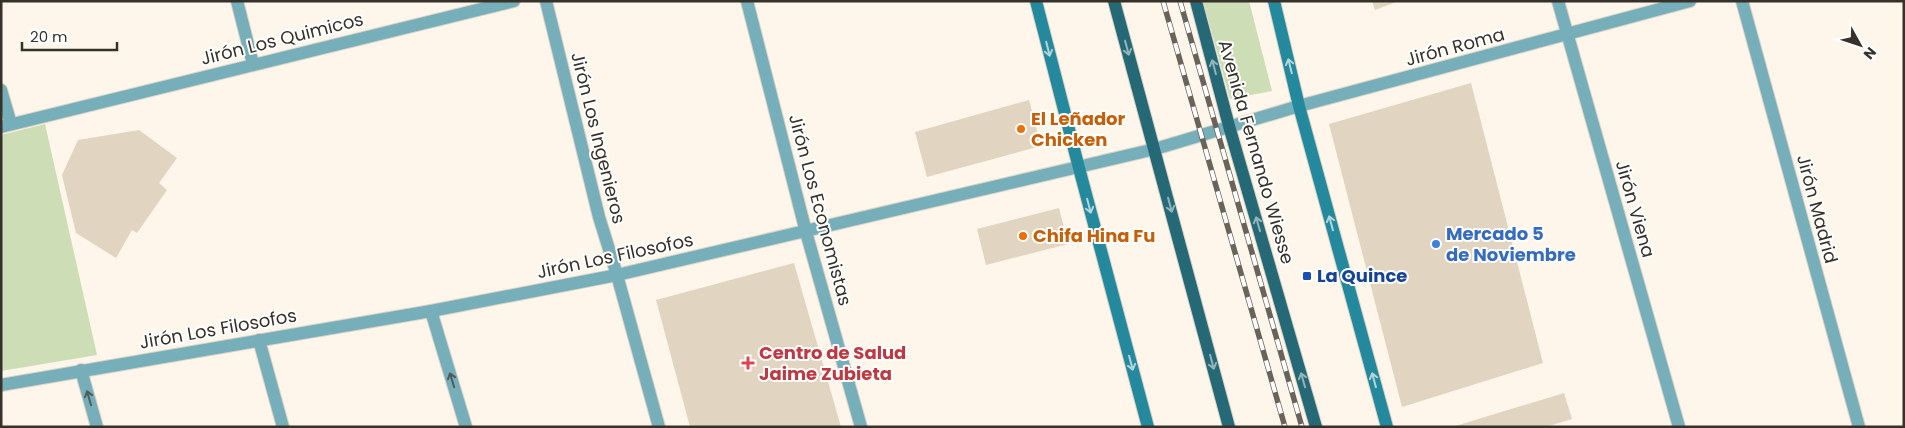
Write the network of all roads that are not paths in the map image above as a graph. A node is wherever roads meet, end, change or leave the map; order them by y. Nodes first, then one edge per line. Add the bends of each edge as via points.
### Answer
1 (237, 1) edge
2 (514, 1) edge
3 (546, 1) edge
4 (748, 1) edge
5 (1036, 1) edge
6 (1114, 1) edge
7 (1196, 1) edge
8 (1274, 1) edge
9 (1558, 1) edge
10 (1690, 1) edge
11 (1742, 1) edge
12 (1567, 36) junction
13 (253, 64) junction
14 (1, 90) edge
15 (1299, 106) junction
16 (6, 126) edge
17 (1229, 126) junction
18 (1155, 149) junction
19 (1078, 168) junction
20 (806, 232) junction
21 (617, 275) junction
22 (431, 311) junction
23 (259, 340) junction
24 (81, 370) junction
25 (1, 385) edge
26 (97, 427) edge
27 (283, 427) edge
28 (466, 427) edge
29 (659, 427) edge
30 (861, 427) edge
31 (1148, 427) edge
32 (1229, 427) edge
33 (1316, 427) edge
34 (1387, 427) edge
35 (1679, 427) edge
36 (1859, 427) edge

1 - 13 street
2 - 13 street, Jirón Los Quimicos
3 - 21 street, Jirón Los Ingenieros via 599,217
4 - 20 street, Jirón Los Economistas
5 -> 19 main road
6 -> 18 main road
17 -> 7 main road, Avenida Fernando Wiesse
15 -> 8 main road
9 - 12 street, Jirón Viena
10 - 12 street, Jirón Roma
11 - 36 street, Jirón Madrid
12 - 15 street, Jirón Roma
12 - 35 street, Jirón Viena
13 - 16 street, Jirón Los Quimicos
14 - 16 street
15 - 17 street, Jirón Roma
34 -> 15 main road
17 - 18 street, Jirón Los Filosofos
33 -> 17 main road, Avenida Fernando Wiesse
18 - 19 street, Jirón Los Filosofos
18 -> 32 main road
19 - 20 street, Jirón Los Filosofos
19 -> 31 main road
20 - 21 street, Jirón Los Filosofos
20 - 30 street, Jirón Los Economistas
21 - 22 street, Jirón Los Filosofos
21 - 29 street, Jirón Los Ingenieros
22 - 23 street, Jirón Los Filosofos
28 -> 22 street
23 - 24 street, Jirón Los Filosofos
23 - 27 street
24 - 25 street, Jirón Los Filosofos
26 -> 24 street

